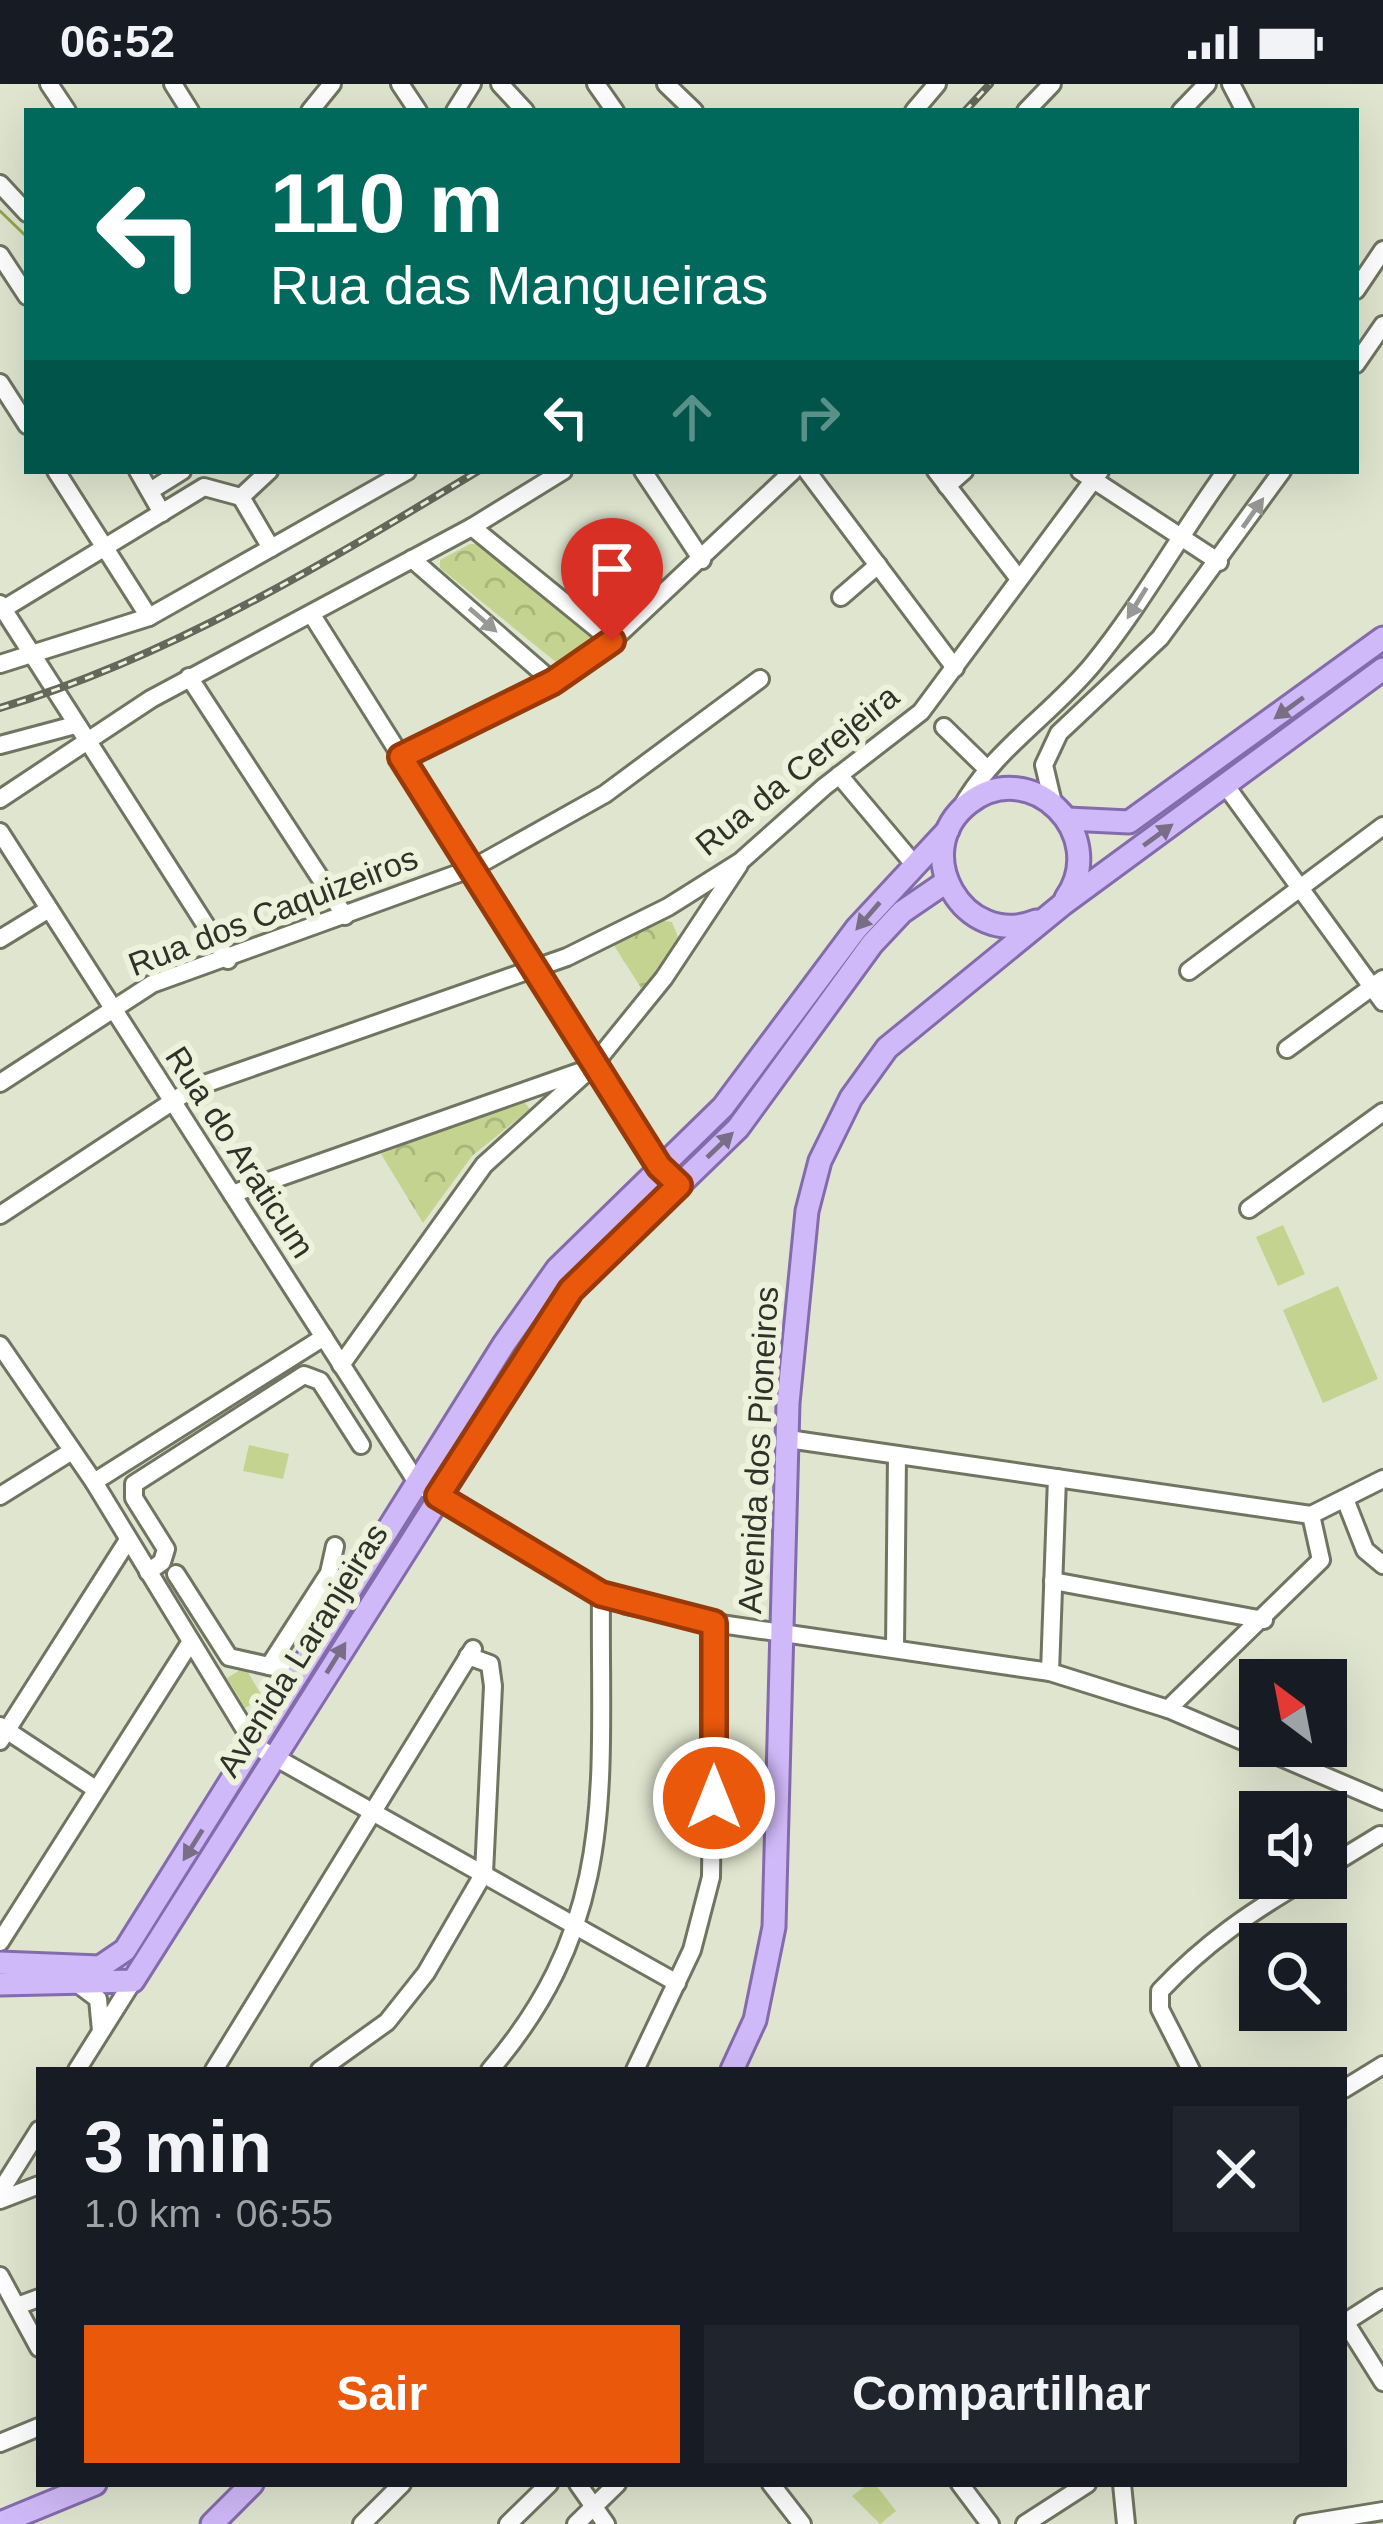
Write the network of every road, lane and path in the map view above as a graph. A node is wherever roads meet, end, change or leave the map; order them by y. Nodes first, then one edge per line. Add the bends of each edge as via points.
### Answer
1 (172, 84) edge
2 (196, 84) edge
3 (332, 84) edge
4 (500, 84) edge
5 (667, 84) edge
6 (937, 84) edge
7 (1052, 84) edge
8 (1207, 84) edge
9 (186, 106) edge
10 (312, 108) edge
11 (522, 108) edge
12 (691, 108) edge
13 (917, 108) edge
14 (1029, 108) edge
15 (1184, 108) edge
16 (0, 184) edge
17 (24, 210) edge
18 (1383, 250) edge
19 (2, 262) edge
20 (1359, 286) edge
21 (24, 292) edge
22 (1383, 325) edge
23 (1359, 360) edge
24 (0, 383) edge
25 (24, 420) edge
26 (58, 474) edge
27 (139, 474) edge
28 (177, 474) edge
29 (255, 474) edge
30 (402, 474) edge
31 (558, 474) edge
32 (645, 474) edge
33 (790, 474) edge
34 (809, 474) edge
35 (1091, 474) edge
36 (1224, 474) edge
37 (1280, 474) edge
38 (942, 479) edge
39 (150, 490) junction
40 (242, 497) junction
41 (162, 513) junction
42 (472, 526) junction
43 (1178, 537) junction
44 (105, 547) junction
45 (272, 548) junction
46 (412, 559) junction
47 (701, 560) junction
48 (1219, 562) junction
49 (878, 566) junction
50 (1018, 579) junction
51 (841, 597) dead end
52 (1, 608) edge
53 (312, 614) junction
54 (149, 617) junction
55 (1383, 638) edge
56 (612, 641) junction
57 (33, 656) junction
58 (0, 664) edge
59 (955, 668) junction
60 (1383, 669) edge
61 (189, 677) junction
62 (760, 679) dead end
63 (553, 682) junction
64 (944, 727) dead end
65 (80, 732) junction
66 (0, 745) edge
67 (401, 757) junction
68 (986, 767) junction
69 (839, 775) junction
70 (1226, 786) junction
71 (0, 799) edge
72 (1060, 811) junction
73 (953, 822) junction
74 (1383, 826) edge
75 (0, 832) edge
76 (741, 861) junction
77 (913, 863) junction
78 (473, 868) junction
79 (946, 882) junction
80 (1298, 886) junction
81 (50, 909) junction
82 (1056, 910) junction
83 (345, 916) junction
84 (985, 922) junction
85 (0, 939) edge
86 (229, 960) junction
87 (987, 966) junction
88 (535, 969) junction
89 (1189, 971) dead end
90 (1379, 989) edge
91 (112, 1009) junction
92 (1287, 1049) dead end
93 (594, 1065) junction
94 (0, 1083) edge
95 (173, 1104) junction
96 (1383, 1112) edge
97 (659, 1166) junction
98 (679, 1185) junction
99 (232, 1194) junction
100 (1250, 1209) dead end
101 (0, 1216) edge
102 (324, 1337) junction
103 (0, 1345) edge
104 (341, 1365) junction
105 (6, 1368) edge
106 (788, 1439) junction
107 (361, 1444) dead end
108 (72, 1451) junction
109 (897, 1455) junction
110 (1057, 1478) junction
111 (1383, 1479) edge
112 (94, 1482) junction
113 (418, 1484) junction
114 (0, 1496) edge
115 (438, 1496) junction
116 (1345, 1499) junction
117 (1311, 1515) junction
118 (128, 1540) junction
119 (335, 1546) dead end
120 (1383, 1565) edge
121 (148, 1572) junction
122 (176, 1574) dead end
123 (1053, 1581) junction
124 (601, 1594) junction
125 (1264, 1619) junction
126 (714, 1623) junction
127 (783, 1634) junction
128 (190, 1643) junction
129 (895, 1648) junction
130 (268, 1666) junction
131 (1050, 1672) junction
132 (300, 1673) junction
133 (1168, 1709) junction
134 (2, 1733) edge
135 (264, 1751) junction
136 (94, 1788) junction
137 (1383, 1801) edge
138 (374, 1812) junction
139 (1380, 1835) dead end
140 (1347, 1855) edge
141 (484, 1874) junction
142 (1277, 1899) edge
143 (576, 1925) junction
144 (0, 1942) edge
145 (0, 1963) edge
146 (133, 1982) junction
147 (76, 1983) junction
148 (677, 1983) junction
149 (0, 1984) edge
150 (101, 2032) junction
151 (1383, 2065) edge
152 (79, 2067) edge
153 (216, 2067) edge
154 (324, 2067) edge
155 (493, 2067) edge
156 (636, 2067) edge
157 (733, 2067) edge
158 (1189, 2067) edge
159 (1347, 2087) edge
160 (36, 2135) edge
161 (12, 2172) junction
162 (34, 2187) edge
163 (0, 2196) edge
164 (0, 2276) edge
165 (1383, 2298) edge
166 (36, 2299) edge
167 (17, 2306) junction
168 (1347, 2320) edge
169 (1347, 2327) edge
170 (36, 2342) edge
171 (1383, 2382) edge
172 (36, 2428) edge
173 (0, 2443) edge
174 (88, 2487) edge
175 (249, 2487) edge
176 (400, 2487) edge
177 (546, 2487) edge
178 (580, 2487) edge
179 (614, 2487) edge
180 (774, 2487) edge
181 (962, 2487) edge
182 (1082, 2487) edge
183 (1122, 2487) edge
184 (594, 2506) junction
185 (1383, 2511) edge
186 (1344, 2521) edge
187 (0, 2523) edge
188 (212, 2524) edge
189 (362, 2524) edge
190 (508, 2524) edge
191 (576, 2524) edge
192 (606, 2524) edge
193 (802, 2524) edge
194 (990, 2524) edge
195 (1025, 2524) edge
196 (1126, 2524) edge
197 (1304, 2524) edge

1 - 9 street
2 - 9 street
3 - 10 street
4 - 11 street
5 - 12 street
6 - 13 street
7 - 14 street
8 - 15 street
16 - 17 street
18 - 20 street
19 - 21 street
22 - 23 street
24 - 25 street
26 - 44 street
27 - 39 street
28 - 39 street
29 - 40 street
30 - 45 street
31 - 42 street
32 - 47 street
33 - 47 street
34 - 49 street
35 - 43 street
35 - 50 street, Rua da Cerejeira
36 - 43 street, Avenida Laranjeiras
48 -> 37 street
38 - 50 street
39 - 41 street
40 - 41 street via 204,487
40 - 45 street
41 - 44 street
42 - 46 street
42 - 56 street
43 - 48 street
43 -> 68 street, Avenida Laranjeiras via 1090,668
44 - 52 street
44 - 54 street
45 - 54 street
46 - 53 street
46 -> 63 street
47 - 56 street
48 - 72 street via 1160,638 1059,733 1044,765
49 - 51 street
49 - 59 street
50 - 59 street, Rua da Cerejeira
52 - 57 street
53 - 61 street
53 - 67 street
54 - 57 street
55 -> 72 main road via 1141,815 1114,824
56 - 63 street
57 - 58 street
57 - 65 street
59 - 69 street, Rua da Cerejeira via 921,712
60 - 70 main road, Avenida dos Pioneiros
61 - 65 street
61 - 83 street
62 - 78 street, Rua dos Caquizeiros via 605,794
63 - 67 street
64 - 68 street
65 - 66 street
65 - 71 street
65 - 86 street
67 - 78 street
68 - 73 street, Avenida Laranjeiras
69 - 76 street, Rua da Cerejeira
69 - 77 street
70 - 80 street
82 -> 70 main road, Avenida dos Pioneiros
72 - 73 main road via 1037,794 1003,789
72 - 82 main road via 1080,853 1079,872
73 - 77 main road, Avenida Laranjeiras
73 - 79 main road via 943,847
74 - 80 street
75 - 81 street, Rua do Araticum
76 - 88 street, Rua da Cerejeira via 668,907
76 - 93 street via 664,979
77 -> 97 main road, Avenida Laranjeiras via 723,1107
78 - 83 street, Rua dos Caquizeiros
78 - 88 street
79 - 84 main road
98 -> 79 main road, Avenida Laranjeiras via 738,1128 872,944
80 - 89 street
80 - 90 street
81 - 85 street
81 - 91 street, Rua do Araticum
82 - 84 main road via 1006,927
82 - 87 main road, Avenida dos Pioneiros
83 - 86 street, Rua dos Caquizeiros
84 - 87 main road
86 - 91 street, Rua dos Caquizeiros via 152,984
87 - 106 main road, Avenida dos Pioneiros via 887,1048 850,1097 820,1161 800,1264
88 - 93 street
88 - 95 street, Rua da Cerejeira via 228,1075
90 - 92 street
91 - 94 street, Rua dos Caquizeiros
91 - 95 street, Rua do Araticum
93 - 97 street
93 - 99 street
93 - 104 street via 484,1166
95 - 99 street, Rua do Araticum
95 - 101 street, Rua da Cerejeira
96 - 100 street
97 - 98 street
97 - 113 main road, Avenida Laranjeiras via 557,1269
98 - 115 main road, Avenida Laranjeiras via 571,1290
99 - 102 street, Rua do Araticum
102 - 104 street, Rua do Araticum
102 - 112 street
103 - 105 street
104 - 113 street, Rua do Araticum
105 - 108 street
106 - 109 street
106 - 127 main road, Avenida dos Pioneiros
107 - 121 street via 320,1381 304,1375 134,1484 134,1498 166,1549
108 - 112 street
108 - 114 street
109 - 110 street
109 - 129 street
110 - 117 street
110 - 123 street
111 - 116 street
112 - 118 street
113 - 115 street, Rua do Araticum
113 - 132 main road, Avenida Laranjeiras
115 - 124 street, Rua do Araticum
135 -> 115 main road, Avenida Laranjeiras
116 - 117 street
116 - 120 street via 1365,1550
117 - 125 street via 1322,1560
118 - 121 street
118 - 134 street
119 - 130 street via 328,1573
121 - 128 street
122 - 130 street via 230,1657
123 - 125 street
123 - 131 street
124 - 126 street, Rua do Araticum
124 - 143 street via 598,1813 590,1885
125 - 133 street
126 - 127 street, Rua do Araticum
126 - 148 street via 711,1877
127 - 129 street, Rua do Araticum
127 - 157 main road, Avenida dos Pioneiros via 774,1927 754,2020
128 - 135 street
128 - 136 street
129 - 131 street, Rua do Araticum
130 - 132 street
131 - 133 street, Rua do Araticum
132 - 135 main road, Avenida Laranjeiras
133 - 137 street, Rua do Araticum
134 - 136 street
135 - 138 street
135 -> 145 main road, Avenida Laranjeiras via 125,1950 100,1967
135 - 146 main road, Avenida Laranjeiras
136 - 144 street
138 - 141 street
138 - 141 street via 471,1652 490,1664 493,1686
138 - 153 street
139 - 140 street
141 - 143 street
141 - 154 street via 387,2022
142 - 158 street via 1201,1948 1160,1991 1160,2009
143 - 148 street
143 - 155 street via 535,2017
146 - 147 main road
146 - 150 street, Avenida Laranjeiras
147 - 149 main road
147 - 150 street via 98,1999
148 - 156 street
150 - 152 street, Avenida Laranjeiras
151 - 159 street
160 - 161 street
161 - 162 street
161 - 163 street
162 - 163 street
164 - 167 street
165 - 168 street
166 - 167 street
167 - 170 street
169 - 171 street
172 - 173 street
174 - 187 main road
175 - 188 main road
176 - 189 street
177 - 190 street
178 - 184 street
179 - 184 street
180 - 193 street
181 - 194 street
182 - 195 street
183 - 196 street
184 - 191 street
184 - 192 street
185 - 186 street
186 - 197 street

